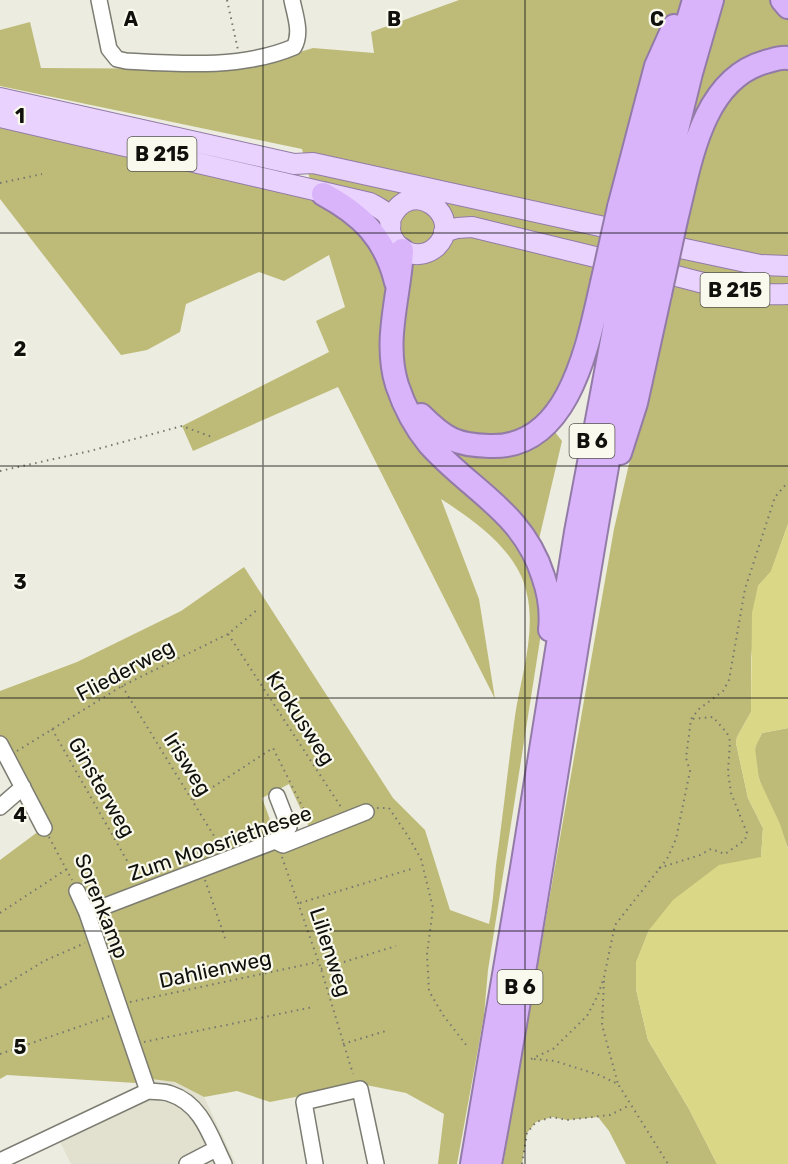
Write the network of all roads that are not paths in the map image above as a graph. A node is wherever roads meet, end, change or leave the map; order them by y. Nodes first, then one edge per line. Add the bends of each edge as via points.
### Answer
1 (99, 0) edge
2 (292, 0) edge
3 (686, 0) edge
4 (694, 0) edge
5 (712, 0) edge
6 (782, 0) edge
7 (788, 7) edge
8 (788, 58) edge
9 (0, 98) edge
10 (0, 117) edge
11 (294, 164) junction
12 (323, 194) junction
13 (405, 202) junction
14 (647, 214) junction
15 (390, 220) junction
16 (443, 223) junction
17 (639, 239) junction
18 (410, 252) junction
19 (788, 266) edge
20 (631, 289) junction
21 (398, 290) junction
22 (788, 294) edge
23 (547, 707) junction
24 (3, 750) edge
25 (23, 787) junction
26 (277, 796) dead end
27 (0, 807) edge
28 (366, 812) road end
29 (44, 828) road end
30 (275, 841) junction
31 (77, 891) road end
32 (87, 913) junction
33 (147, 1091) junction
34 (216, 1149) junction
35 (0, 1161) edge
36 (187, 1164) edge
37 (224, 1164) edge
38 (315, 1164) edge
39 (376, 1164) edge
40 (472, 1164) edge
41 (490, 1164) edge

1 - 2 street via 109,49 117,59 203,65 261,56 294,46 298,31
3 - 14 highway via 656,66
4 - 14 highway, B 6 via 671,78
5 - 14 highway, B 6
6 - 7 highway
8 - 14 highway via 751,66 722,91
9 - 11 main road, B 215
10 - 12 main road, B 215
11 - 13 main road, B 215 via 308,173 372,187
11 - 17 main road, B 215 via 313,163 626,231
12 - 15 main road, B 215 via 370,203
12 - 21 highway via 357,214 371,229 385,252
13 - 15 main road
13 - 16 main road, B 215 via 430,202
14 - 20 highway, B 6, bridge
14 - 20 highway, bridge
15 - 18 main road via 392,237
16 - 17 main road, B 215 via 507,215
16 - 18 main road via 438,245 425,253
16 - 22 main road, B 215 via 737,290
17 - 19 main road, B 215 via 760,265
18 - 20 highway via 398,347 404,382 419,413 439,434 465,445 503,447 534,435 551,420 565,400 586,350
18 - 21 highway
20 - 23 highway, B 6 via 578,520
20 - 41 highway, B 6 via 636,403 593,541
21 - 23 highway via 391,345 397,383 410,418 436,451 521,530 537,556 548,592 550,625 541,693
23 - 40 highway, B 6
24 - 25 street
25 - 27 street
25 - 29 street
26 - 30 street via 289,827
28 - 30 street, Zum Moosriethesee via 283,845
30 - 32 street, Zum Moosriethesee
31 - 32 street, Sorenkamp
32 - 33 street, Sorenkamp
33 - 34 street via 171,1094 188,1102 200,1116
33 - 35 street
34 - 36 street
34 - 37 street
38 - 39 street via 304,1102 360,1089

